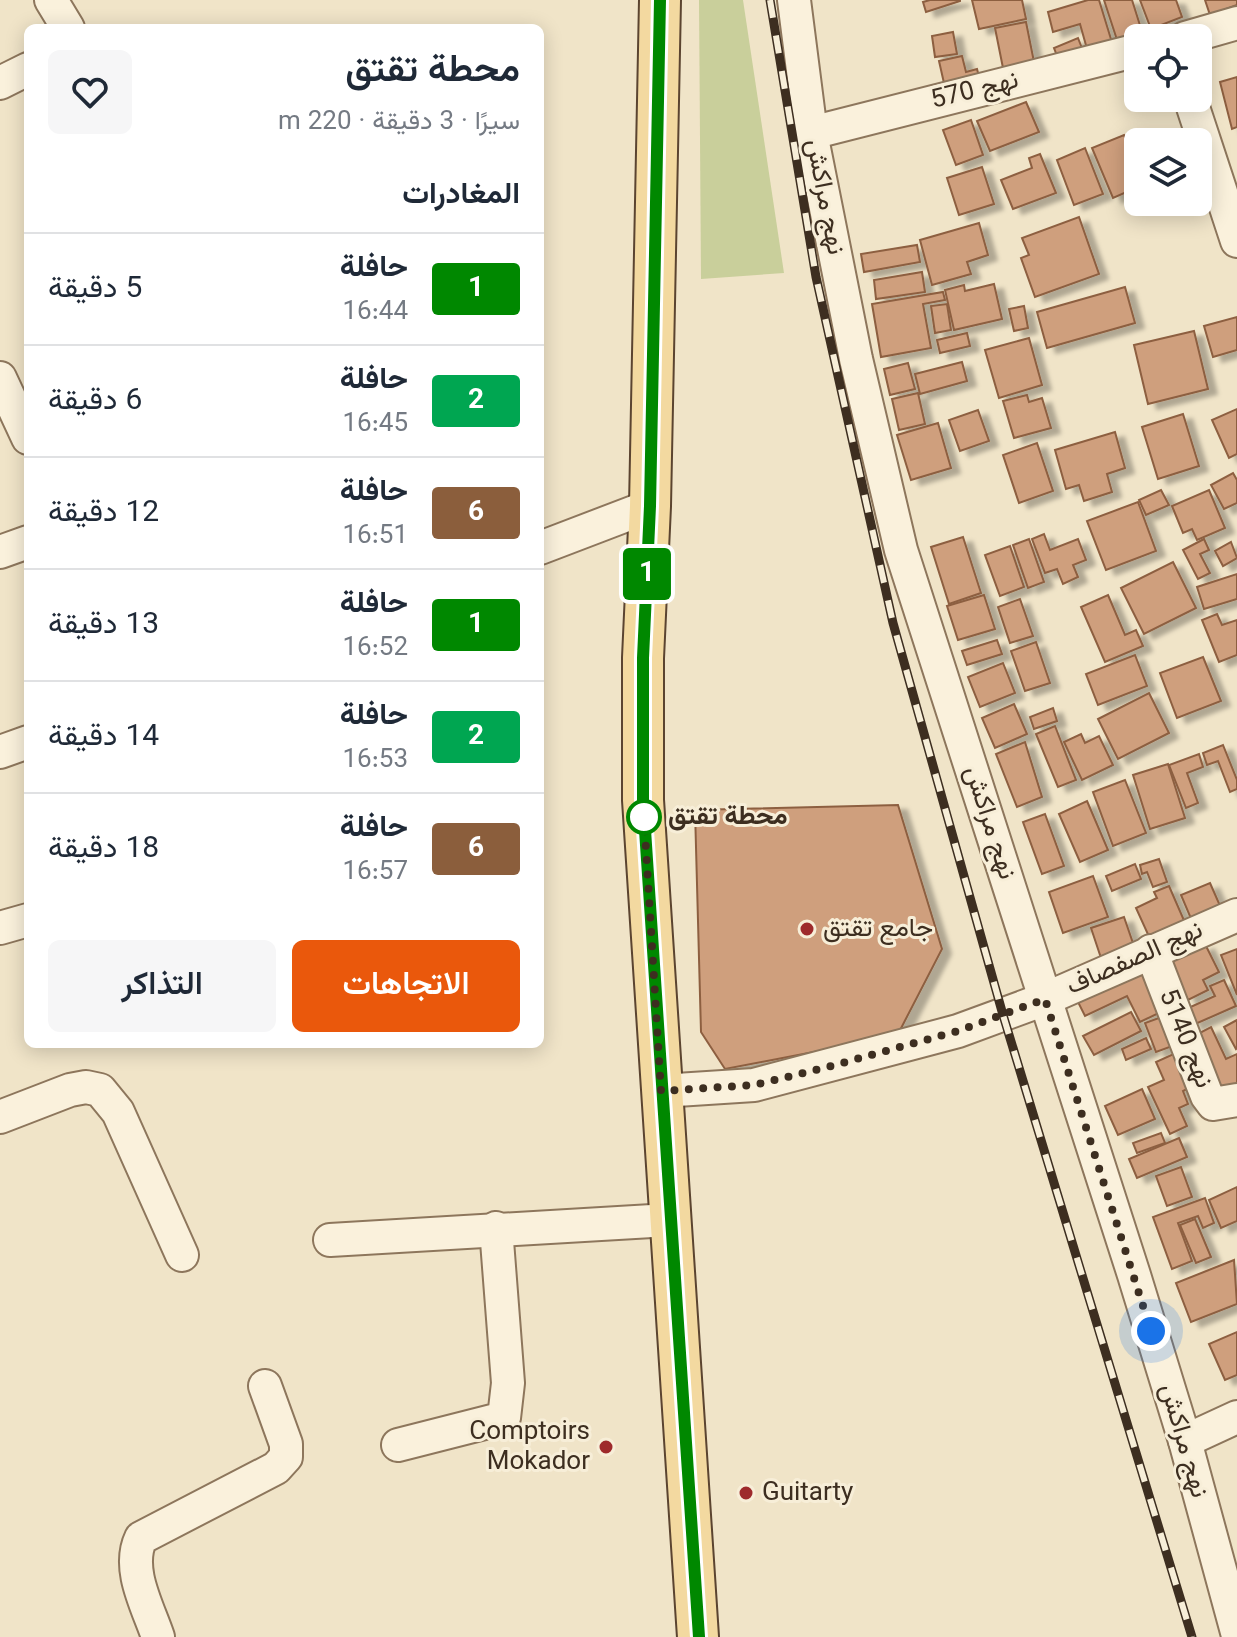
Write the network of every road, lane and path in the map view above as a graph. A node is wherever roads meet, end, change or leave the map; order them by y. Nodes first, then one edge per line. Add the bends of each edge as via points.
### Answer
1 (51, 0) edge
2 (660, 0) edge
3 (794, 0) edge
4 (1237, 23) edge
5 (66, 24) edge
6 (1212, 30) edge
7 (1124, 54) edge
8 (24, 71) edge
9 (0, 83) edge
10 (1195, 112) edge
11 (811, 133) junction
12 (1237, 241) edge
13 (0, 378) edge
14 (24, 429) edge
15 (650, 506) junction
16 (24, 543) edge
17 (544, 546) edge
18 (0, 552) edge
19 (24, 743) edge
20 (0, 752) edge
21 (1237, 915) edge
22 (24, 921) edge
23 (0, 928) edge
24 (1151, 951) junction
25 (1045, 999) junction
26 (661, 1091) junction
27 (1237, 1100) edge
28 (0, 1117) edge
29 (669, 1220) junction
30 (496, 1228) junction
31 (330, 1240) dead end
32 (182, 1255) dead end
33 (265, 1386) dead end
34 (1237, 1417) edge
35 (1185, 1441) junction
36 (398, 1445) dead end
37 (1237, 1632) edge
38 (158, 1637) edge
39 (698, 1637) edge

1 - 5 street
2 - 15 main road
3 - 11 street, نهج مراكش
4 - 6 street
7 - 11 street, نهج 570
8 - 9 street
10 - 12 street
11 - 25 street, نهج مراكش via 901,550
13 - 14 street
15 - 17 street
15 - 26 main road via 643,800
16 - 18 street
19 - 20 street
21 - 24 street, نهج الصفصاف
22 - 23 street
24 - 25 street, نهج الصفصاف
24 - 27 street, نهج 5140 via 1207,1096 1213,1104
25 - 26 street, نهج الصفصاف via 958,1031 796,1075 754,1085
25 - 35 street, نهج مراكش
26 - 29 main road
28 - 32 street via 70,1090 100,1090 118,1112
29 - 30 street
29 - 39 main road
30 - 31 street
30 - 36 street via 508,1383 504,1418
33 - 38 street via 286,1457 276,1468 141,1538 134,1552
34 - 35 street
35 - 37 street, نهج مراكش

